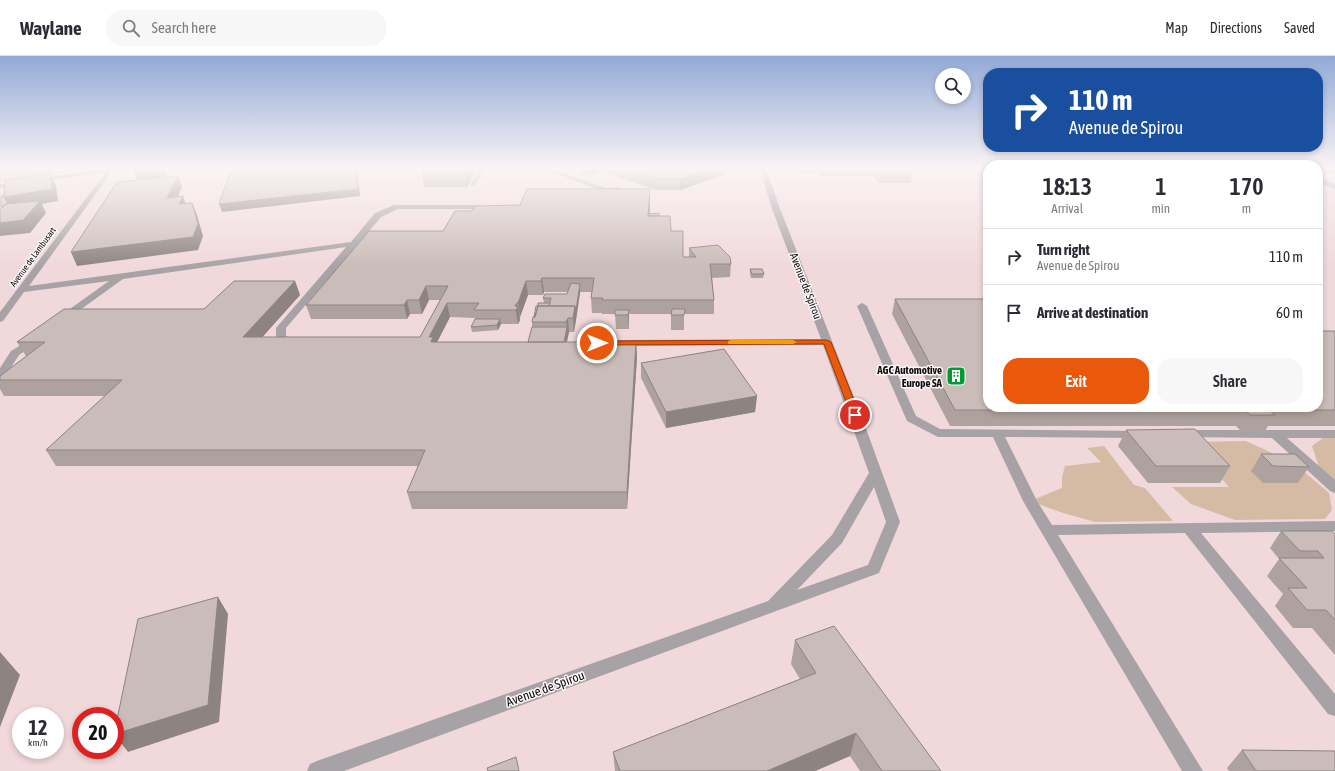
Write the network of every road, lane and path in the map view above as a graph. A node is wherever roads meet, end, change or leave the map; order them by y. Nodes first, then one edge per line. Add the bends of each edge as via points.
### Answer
1 (90, 201) edge
2 (774, 201) edge
3 (478, 207) edge
4 (352, 244) junction
5 (121, 277) junction
6 (22, 290) junction
7 (862, 306) dead end
8 (0, 320) edge
9 (52, 326) edge
10 (40, 335) edge
11 (827, 342) junction
12 (606, 343) edge
13 (304, 344) edge
14 (0, 376) edge
15 (997, 434) junction
16 (1156, 434) edge
17 (1172, 434) edge
18 (1275, 434) junction
19 (1335, 434) edge
20 (876, 472) junction
21 (1335, 488) edge
22 (1335, 526) edge
23 (1189, 528) junction
24 (1047, 530) junction
25 (772, 605) junction
26 (1335, 708) edge
27 (316, 771) edge
28 (1192, 771) edge

1 - 6 street, Avenue de Lambusart
2 - 11 street, Avenue de Spirou
3 - 4 street via 397,207 378,216
4 - 5 street
4 - 13 street via 281,328 281,338
5 - 6 street
5 - 9 street
6 - 8 street, Avenue de Lambusart
7 - 15 street via 911,418 938,433
10 - 14 street via 15,353
11 - 12 street
11 - 20 street, Avenue de Spirou
15 - 16 street
15 - 24 street
17 - 18 street
18 - 19 street
18 - 21 street
20 - 25 street, Avenue de Spirou via 837,539
20 - 25 street, Avenue de Spirou via 893,522 874,569
22 - 23 street
23 - 24 street
23 - 26 street
24 - 28 street
25 - 27 street, Avenue de Spirou

